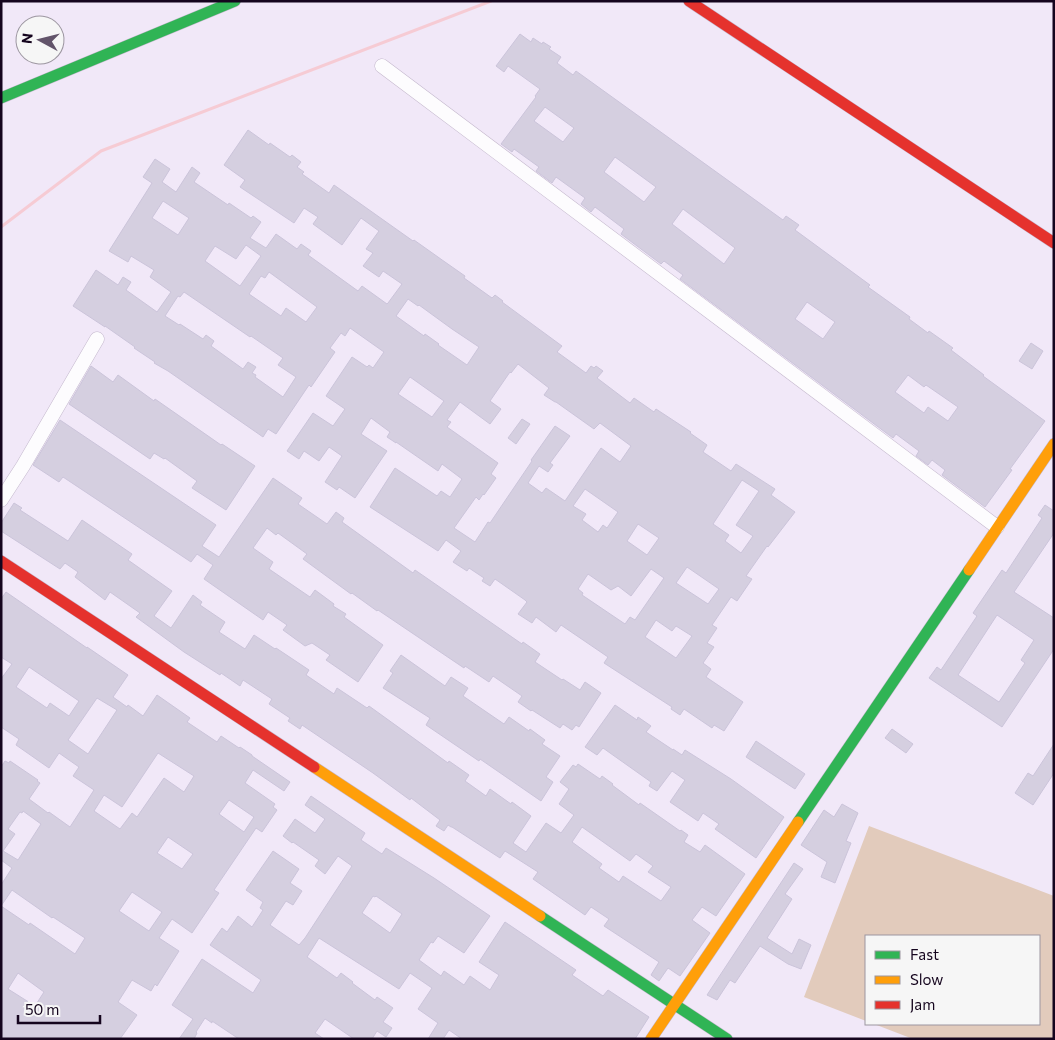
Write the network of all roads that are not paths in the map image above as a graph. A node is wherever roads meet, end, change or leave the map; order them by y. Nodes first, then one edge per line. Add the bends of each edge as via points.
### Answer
1 (234, 1) edge
2 (689, 1) edge
3 (382, 66) dead end
4 (1, 98) edge
5 (1054, 243) edge
6 (97, 339) dead end
7 (1054, 444) edge
8 (1, 500) edge
9 (997, 527) junction
10 (1, 561) edge
11 (675, 1004) junction
12 (651, 1039) edge
13 (727, 1039) edge

1 - 4 main road
2 - 5 main road
3 - 9 street
6 - 8 street
7 - 9 main road
9 - 11 main road
10 - 11 main road
11 - 12 main road
11 - 13 main road

